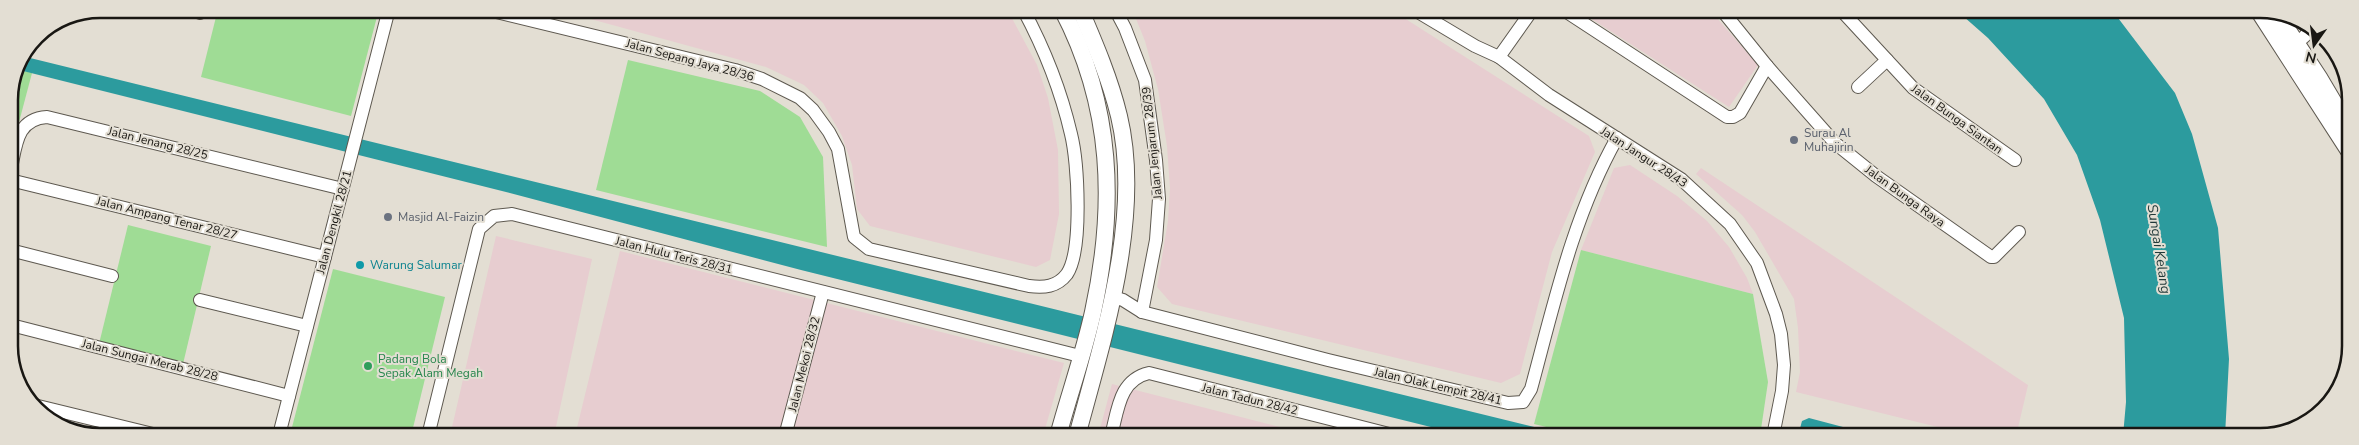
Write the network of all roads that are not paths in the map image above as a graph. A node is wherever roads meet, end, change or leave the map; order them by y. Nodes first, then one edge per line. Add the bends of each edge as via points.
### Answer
1 (387, 18) edge
2 (533, 18) edge
3 (1027, 18) edge
4 (1067, 18) edge
5 (1084, 18) edge
6 (1120, 18) edge
7 (1428, 18) edge
8 (1527, 18) edge
9 (1576, 18) edge
10 (1728, 18) edge
11 (1848, 18) edge
12 (2264, 18) edge
13 (2282, 20) edge
14 (2307, 32) edge
15 (2297, 43) junction
16 (1499, 57) junction
17 (1887, 60) junction
18 (1767, 66) junction
19 (1858, 87) dead end
20 (2342, 122) edge
21 (2342, 123) edge
22 (1616, 138) junction
23 (18, 143) edge
24 (2015, 160) dead end
25 (18, 182) edge
26 (343, 189) junction
27 (2019, 232) dead end
28 (18, 252) edge
29 (325, 257) junction
30 (112, 276) dead end
31 (822, 292) junction
32 (1113, 297) junction
33 (200, 300) dead end
34 (1142, 312) junction
35 (1101, 313) junction
36 (307, 326) junction
37 (18, 327) edge
38 (1082, 352) junction
39 (289, 396) junction
40 (47, 408) edge
41 (126, 428) edge
42 (281, 428) edge
43 (430, 428) edge
44 (787, 428) edge
45 (1060, 428) edge
46 (1079, 428) edge
47 (1113, 428) edge
48 (1366, 428) edge
49 (1775, 428) edge

1 - 26 street, Jalan Dengkil 28/21
2 - 3 street, Jalan Sepang Jaya 28/36 via 735,70 785,89 813,110 838,149 854,237 862,244 869,249 1048,288 1067,273 1076,234 1078,190 1072,135 1057,84
4 - 35 main road via 1078,40 1096,93 1107,159
5 - 32 main road via 1119,116 1124,158 1125,208
6 - 34 street, Jalan Jenjarum 28/39 via 1145,80 1159,199 1156,240
7 - 16 street, Jalan Jangur 28/43
8 - 16 street
9 - 18 street via 1727,116 1740,113
10 - 18 street, Jalan Bunga Raya
11 - 17 street, Jalan Bunga Siantan
12 - 21 main road
13 - 15 main road
14 - 15 street
15 - 20 main road
16 - 22 street, Jalan Jangur 28/43 via 1549,95
17 - 19 street
17 - 24 street, Jalan Bunga Siantan via 1913,88
18 - 27 street, Jalan Bunga Raya via 1835,143 1991,257
22 - 34 street, Jalan Olak Lempit 28/41 via 1573,237 1531,389 1523,402 1508,403
22 - 49 street, Jalan Jangur 28/43 via 1682,179 1711,204 1730,224 1757,263 1782,334 1782,391
23 - 26 street, Jalan Jenang 28/25 via 22,128 32,120 47,117
25 - 29 street, Jalan Ampang Tenar 28/27
26 - 29 street, Jalan Dengkil 28/21
28 - 30 street
29 - 36 street, Jalan Dengkil 28/21
31 - 38 street, Jalan Hulu Teris 28/31
31 - 43 street, Jalan Hulu Teris 28/31 via 512,214 494,216 479,229
31 - 44 street, Jalan Mekoi 28/32
32 - 34 street, Jalan Olak Lempit 28/41
32 - 35 main road
33 - 36 street
35 - 38 main road
35 - 46 main road via 1099,354
36 - 39 street, Jalan Dengkil 28/21
37 - 39 street, Jalan Sungai Merab 28/28
38 - 45 main road
39 - 42 street, Jalan Dengkil 28/21
40 - 41 street
47 - 48 street, Jalan Tadun 28/42 via 1122,392 1133,380 1149,373

